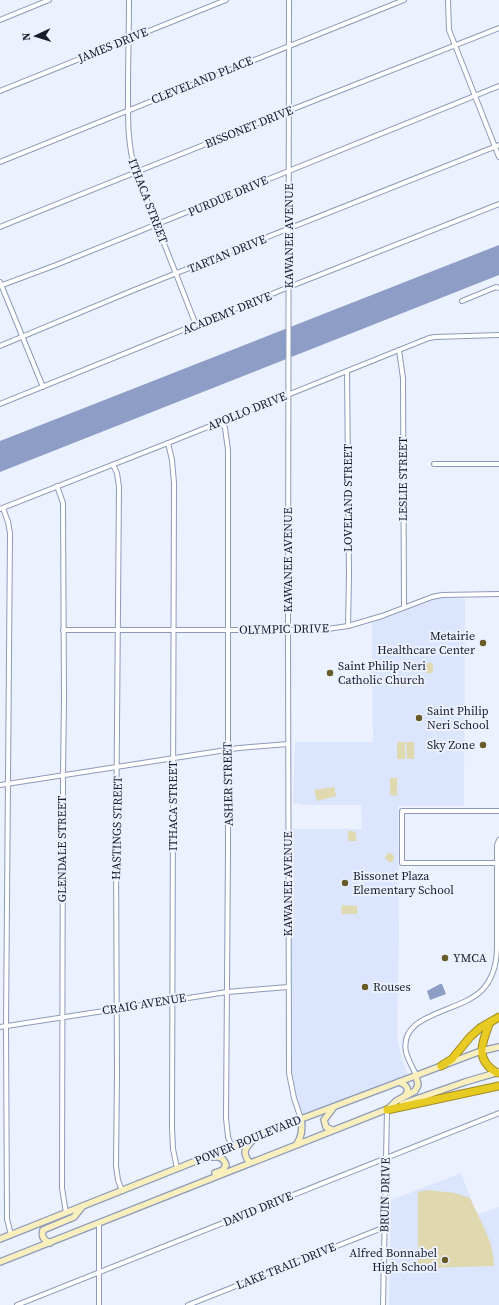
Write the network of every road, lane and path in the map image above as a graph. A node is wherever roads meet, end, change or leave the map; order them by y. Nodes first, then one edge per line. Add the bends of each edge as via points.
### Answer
1 (49, 0) edge
2 (129, 0) edge
3 (226, 0) edge
4 (289, 0) edge
5 (404, 0) edge
6 (448, 0) edge
7 (0, 20) edge
8 (499, 28) edge
9 (128, 39) junction
10 (288, 46) junction
11 (455, 46) junction
12 (499, 86) edge
13 (0, 91) edge
14 (475, 96) junction
15 (128, 109) junction
16 (288, 111) junction
17 (497, 146) edge
18 (499, 157) edge
19 (0, 162) edge
20 (289, 170) junction
21 (136, 172) junction
22 (499, 204) edge
23 (157, 225) junction
24 (0, 227) edge
25 (289, 229) junction
26 (176, 274) junction
27 (0, 284) edge
28 (289, 287) junction
29 (499, 288) edge
30 (462, 300) dead end
31 (196, 325) junction
32 (499, 335) edge
33 (22, 337) junction
34 (0, 346) edge
35 (399, 350) junction
36 (347, 371) junction
37 (43, 387) junction
38 (288, 395) junction
39 (0, 404) edge
40 (221, 422) junction
41 (168, 443) junction
42 (434, 464) dead end
43 (499, 464) edge
44 (113, 465) junction
45 (58, 486) junction
46 (1, 508) edge
47 (499, 594) edge
48 (404, 608) junction
49 (348, 626) junction
50 (63, 630) junction
51 (228, 630) junction
52 (118, 631) junction
53 (172, 631) junction
54 (288, 631) junction
55 (288, 744) junction
56 (227, 750) junction
57 (173, 758) junction
58 (118, 766) junction
59 (63, 775) junction
60 (7, 784) junction
61 (0, 785) edge
62 (499, 811) edge
63 (499, 840) edge
64 (497, 863) junction
65 (288, 987) junction
66 (226, 992) junction
67 (172, 1000) junction
68 (117, 1008) junction
69 (62, 1017) junction
70 (499, 1018) edge
71 (490, 1022) junction
72 (6, 1026) junction
73 (0, 1027) edge
74 (499, 1047) edge
75 (481, 1052) junction
76 (441, 1066) junction
77 (498, 1072) edge
78 (416, 1075) junction
79 (400, 1082) junction
80 (499, 1086) edge
81 (404, 1097) junction
82 (335, 1106) junction
83 (387, 1110) junction
84 (499, 1113) edge
85 (301, 1119) junction
86 (332, 1130) junction
87 (254, 1138) junction
88 (297, 1145) junction
89 (232, 1147) junction
90 (207, 1157) junction
91 (386, 1158) junction
92 (250, 1163) junction
93 (177, 1168) junction
94 (210, 1179) junction
95 (122, 1191) junction
96 (82, 1207) junction
97 (66, 1213) junction
98 (99, 1223) junction
99 (385, 1226) junction
100 (11, 1235) junction
101 (0, 1239) edge
102 (50, 1243) junction
103 (0, 1262) edge
104 (99, 1273) junction
105 (17, 1305) edge
106 (99, 1305) edge
107 (188, 1305) edge
108 (383, 1305) edge

1 - 7 street
2 - 9 street, ITHACA STREET
3 - 9 street, JAMES DRIVE
4 - 10 street, KAWANEE AVENUE
5 - 10 street, CLEVELAND PLACE
6 - 11 street via 449,30
8 - 11 street, BISSONET DRIVE
9 - 13 street, JAMES DRIVE
9 - 15 street, ITHACA STREET
10 - 15 street, CLEVELAND PLACE
10 - 16 street, KAWANEE AVENUE
11 - 14 street
11 - 16 street, BISSONET DRIVE
12 - 14 street, PURDUE DRIVE
14 - 17 street
14 - 20 street, PURDUE DRIVE
15 - 19 street, CLEVELAND PLACE
15 - 21 street, ITHACA STREET via 129,143
16 - 20 street, KAWANEE AVENUE
16 - 21 street, BISSONET DRIVE
17 - 18 street
17 - 25 street, TARTAN DRIVE
20 - 23 street, PURDUE DRIVE
20 - 25 street, KAWANEE AVENUE
21 - 23 street, ITHACA STREET
21 - 24 street, BISSONET DRIVE
22 - 28 street, ACADEMY DRIVE
23 - 26 street, ITHACA STREET
23 - 27 street, PURDUE DRIVE
25 - 26 street, TARTAN DRIVE
25 - 28 street, KAWANEE AVENUE
26 - 31 street, ITHACA STREET
26 - 33 street, TARTAN DRIVE
27 - 33 street
28 - 31 street, ACADEMY DRIVE
28 - 38 street, KAWANEE AVENUE
29 - 30 street
31 - 37 street, ACADEMY DRIVE
32 - 35 street, APOLLO DRIVE via 435,337
33 - 34 street, TARTAN DRIVE
33 - 37 street
35 - 36 street, APOLLO DRIVE
35 - 48 street, LESLIE STREET via 403,378
36 - 38 street, APOLLO DRIVE
36 - 49 street, LOVELAND STREET
37 - 39 street, ACADEMY DRIVE
38 - 40 street, APOLLO DRIVE
38 - 54 street, KAWANEE AVENUE
40 - 41 street, APOLLO DRIVE
40 - 51 street, ASHER STREET via 225,428 228,450
41 - 44 street, APOLLO DRIVE
41 - 53 street, ITHACA STREET via 174,483
42 - 43 street
44 - 45 street, APOLLO DRIVE
44 - 52 street, HASTINGS STREET via 119,487
45 - 46 street, APOLLO DRIVE
45 - 50 street, GLENDALE STREET via 63,503
46 - 60 street via 10,533
47 - 48 street, OLYMPIC DRIVE via 442,595
48 - 49 street, OLYMPIC DRIVE
49 - 54 street, OLYMPIC DRIVE
50 - 52 street, OLYMPIC DRIVE
50 - 59 street, GLENDALE STREET
51 - 53 street, OLYMPIC DRIVE
51 - 54 street, OLYMPIC DRIVE
51 - 56 street, ASHER STREET
52 - 53 street, OLYMPIC DRIVE
52 - 58 street, HASTINGS STREET
53 - 57 street, ITHACA STREET
54 - 55 street, KAWANEE AVENUE
55 - 56 street
55 - 65 street, KAWANEE AVENUE
56 - 57 street
56 - 66 street, ASHER STREET
57 - 58 street
57 - 67 street, ITHACA STREET
58 - 59 street
58 - 68 street, HASTINGS STREET
59 - 60 street
59 - 69 street, GLENDALE STREET
60 - 61 street
60 - 72 street
62 - 64 street via 402,811 402,863
63 - 64 street
64 - 78 street via 495,967 483,990 469,1000 416,1023 410,1030 406,1052
65 - 66 street, CRAIG AVENUE
65 - 85 street, KAWANEE AVENUE via 289,1073
66 - 67 street, CRAIG AVENUE
66 - 89 street, ASHER STREET via 226,1118
67 - 68 street, CRAIG AVENUE
67 - 93 street, ITHACA STREET via 172,1149
68 - 69 street, CRAIG AVENUE
68 - 95 street, HASTINGS STREET via 116,1166
69 - 72 street, CRAIG AVENUE
69 - 97 street, GLENDALE STREET via 62,1188
70 - 71 highway
71 - 75 highway
71 - 76 highway via 480,1028 452,1059
72 - 73 street, CRAIG AVENUE
72 - 100 street via 7,1219
74 - 75 main road, POWER BOULEVARD
75 - 76 main road, POWER BOULEVARD
75 - 77 highway via 490,1068
76 - 78 main road, POWER BOULEVARD
77 - 83 main road, POWER BOULEVARD
78 - 79 main road, POWER BOULEVARD
78 - 81 main road via 418,1085 415,1091
79 - 81 main road via 408,1091
79 - 82 main road, POWER BOULEVARD
80 - 83 highway
81 - 83 main road
82 - 85 main road, POWER BOULEVARD
82 - 86 main road via 324,1120 326,1127
83 - 86 main road, POWER BOULEVARD
83 - 91 street, BRUIN DRIVE
84 - 91 street, DAVID DRIVE
85 - 87 main road, POWER BOULEVARD
85 - 88 main road via 301,1138
86 - 88 main road, POWER BOULEVARD
87 - 89 main road, POWER BOULEVARD
87 - 92 main road via 244,1151
88 - 92 main road, POWER BOULEVARD
89 - 90 main road, POWER BOULEVARD
90 - 93 main road, POWER BOULEVARD
90 - 94 main road via 219,1156 226,1165
91 - 99 street, BRUIN DRIVE
91 - 104 street, DAVID DRIVE
92 - 94 main road, POWER BOULEVARD
93 - 95 main road, POWER BOULEVARD
94 - 98 main road, POWER BOULEVARD
95 - 96 main road, POWER BOULEVARD
96 - 97 main road, POWER BOULEVARD
96 - 102 main road via 74,1216 43,1230 43,1238
97 - 100 main road, POWER BOULEVARD
98 - 102 main road, POWER BOULEVARD
98 - 104 street
99 - 107 street, LAKE TRAIL DRIVE
99 - 108 street, BRUIN DRIVE
100 - 101 main road, POWER BOULEVARD
102 - 103 main road, POWER BOULEVARD
104 - 105 street, DAVID DRIVE
104 - 106 street

